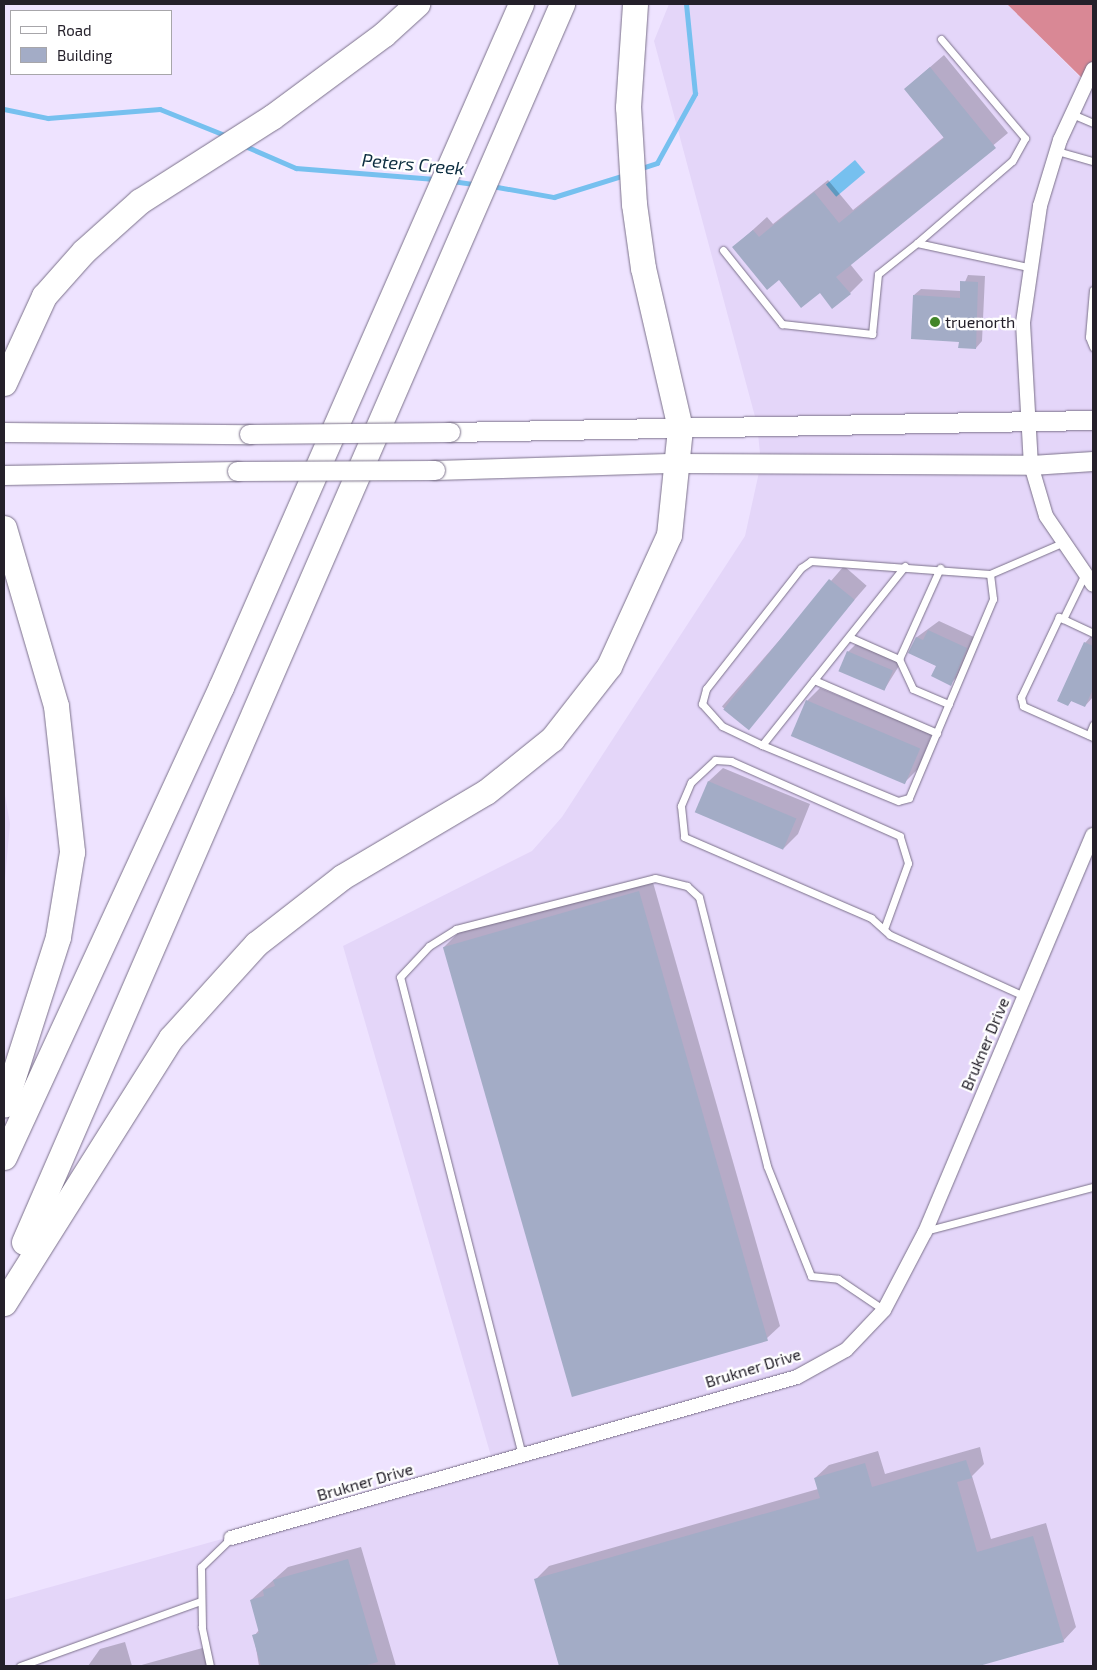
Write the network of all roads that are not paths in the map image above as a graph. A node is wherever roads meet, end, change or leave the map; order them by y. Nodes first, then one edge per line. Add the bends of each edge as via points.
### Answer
1 (417, 4) edge
2 (521, 4) edge
3 (562, 4) edge
4 (635, 4) edge
5 (941, 39) dead end
6 (1093, 69) edge
7 (1072, 114) junction
8 (1093, 123) edge
9 (1057, 151) junction
10 (1093, 161) edge
11 (917, 243) junction
12 (724, 250) dead end
13 (1028, 267) junction
14 (1093, 290) edge
15 (1091, 345) edge
16 (4, 383) edge
17 (1028, 420) junction
18 (1093, 420) edge
19 (680, 428) junction
20 (4, 432) edge
21 (1093, 461) edge
22 (677, 463) junction
23 (1031, 465) junction
24 (4, 475) edge
25 (4, 528) edge
26 (1062, 543) junction
27 (905, 566) junction
28 (940, 568) junction
29 (990, 574) junction
30 (1089, 580) edge
31 (1063, 619) junction
32 (1093, 633) edge
33 (849, 637) junction
34 (899, 659) junction
35 (814, 680) junction
36 (949, 704) junction
37 (1093, 725) edge
38 (937, 733) junction
39 (1091, 736) edge
40 (762, 745) junction
41 (1093, 835) edge
42 (884, 929) junction
43 (1024, 996) junction
44 (4, 1105) edge
45 (4, 1158) edge
46 (1093, 1187) edge
47 (925, 1232) junction
48 (4, 1289) edge
49 (4, 1303) edge
50 (884, 1310) junction
51 (522, 1455) junction
52 (231, 1538) joint
53 (201, 1601) junction
54 (20, 1666) edge
55 (210, 1666) edge

1 - 16 highway via 384,34 272,117 140,201 84,251 44,296
2 - 45 highway via 221,687
3 - 48 highway
4 - 19 highway via 628,107 634,204 642,268
5 - 11 lane via 1025,138 1012,161
6 - 7 street
7 - 8 lane
7 - 9 street
9 - 10 lane
9 - 13 street
11 - 12 lane via 878,274 872,334 782,324
11 - 13 lane
13 - 17 street via 1023,323
14 - 15 lane
17 - 18 main road
17 - 19 main road
17 - 23 street
19 - 20 main road, bridge via 249,434
19 - 22 highway
21 - 23 main road
22 - 23 main road
22 - 24 main road, bridge via 435,470
22 - 49 highway via 669,535 609,666 552,739 486,792 342,877 256,944 171,1038
23 - 26 street via 1046,516
25 - 44 highway via 56,706 72,852 58,937
26 - 29 lane
26 - 30 street
27 - 28 lane
27 - 33 lane
27 - 40 lane via 811,561 795,575 706,689 702,704 722,726
28 - 29 lane
28 - 34 lane
29 - 36 lane via 993,600
30 - 31 lane
31 - 32 lane
31 - 39 lane via 1059,617 1021,697 1023,706
33 - 34 lane
33 - 35 lane
34 - 36 lane via 913,689
35 - 38 lane
35 - 40 lane
36 - 38 lane
37 - 39 lane
38 - 40 lane via 909,798 898,802
41 - 43 street, Brukner Drive
42 - 42 lane via 871,918 684,837 681,806 691,782 715,760 731,761 900,836 908,863
42 - 43 lane
43 - 47 street, Brukner Drive
46 - 47 lane
47 - 50 street, Brukner Drive
50 - 51 street, Brukner Drive via 846,1350 797,1377
50 - 51 lane via 838,1279 811,1276 767,1166 699,897 687,886 655,878 456,929 429,946 400,977
51 - 52 street, Brukner Drive
52 - 53 lane via 201,1567
53 - 54 lane
53 - 55 lane

